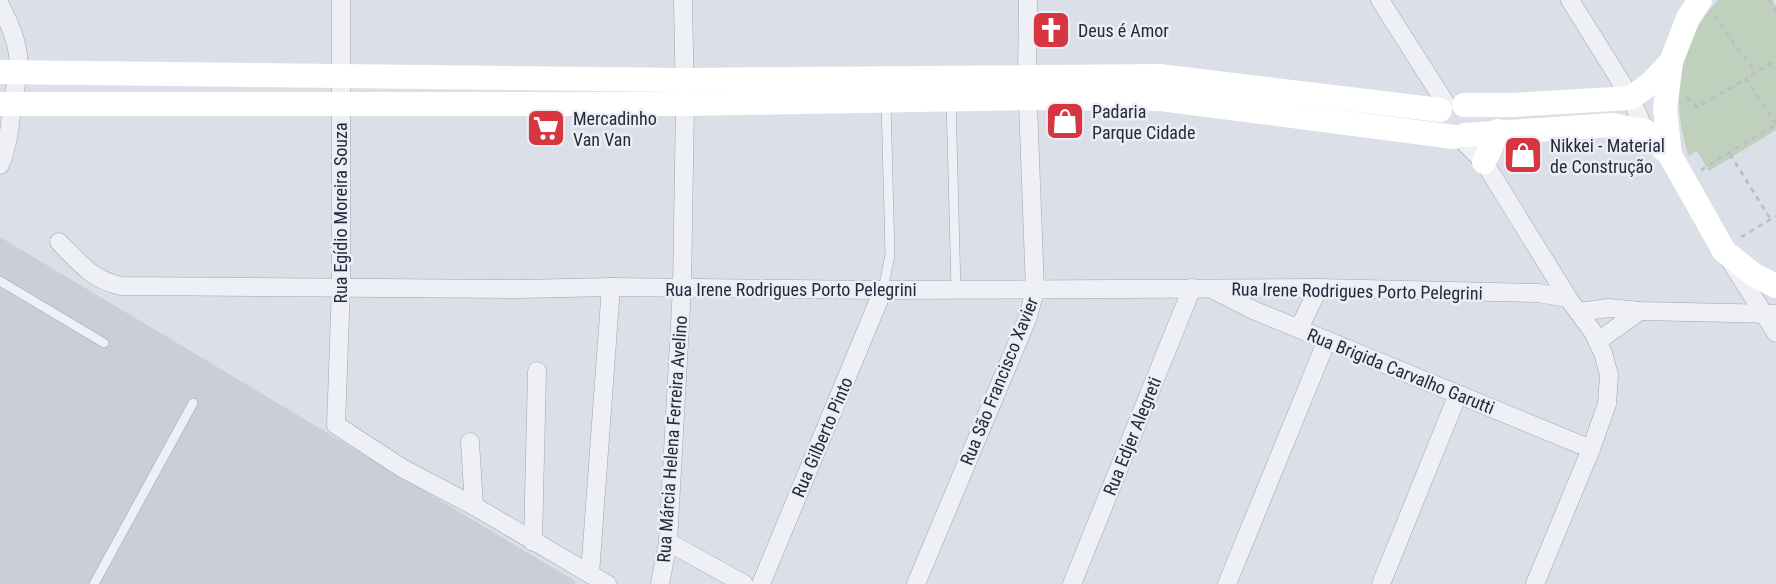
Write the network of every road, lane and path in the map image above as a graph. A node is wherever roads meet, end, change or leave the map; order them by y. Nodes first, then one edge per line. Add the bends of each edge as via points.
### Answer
1 (341, 0) edge
2 (683, 0) edge
3 (1028, 0) edge
4 (1380, 0) edge
5 (1570, 0) edge
6 (1769, 0) edge
7 (0, 5) edge
8 (1705, 6) edge
9 (1776, 10) edge
10 (1776, 60) edge
11 (1671, 62) junction
12 (9, 72) edge
13 (1755, 73) junction
14 (341, 78) junction
15 (1746, 79) junction
16 (1027, 87) junction
17 (684, 92) junction
18 (1631, 98) junction
19 (951, 99) junction
20 (886, 100) junction
21 (340, 104) junction
22 (6, 105) edge
23 (1450, 106) junction
24 (1697, 107) dead end
25 (1776, 124) edge
26 (1498, 131) junction
27 (1645, 131) junction
28 (1459, 136) junction
29 (1729, 153) junction
30 (1670, 155) junction
31 (1484, 162) junction
32 (0, 165) edge
33 (1693, 174) dead end
34 (1776, 216) edge
35 (1771, 219) junction
36 (1737, 240) junction
37 (59, 243) dead end
38 (1554, 275) junction
39 (0, 281) edge
40 (1776, 286) edge
41 (611, 287) junction
42 (341, 288) junction
43 (682, 288) junction
44 (1192, 288) junction
45 (1319, 288) junction
46 (956, 289) junction
47 (1212, 289) junction
48 (883, 290) junction
49 (1035, 290) junction
50 (1538, 293) junction
51 (1573, 305) junction
52 (1640, 311) junction
53 (1770, 314) edge
54 (1299, 328) junction
55 (1776, 333) edge
56 (1326, 340) junction
57 (1598, 341) junction
58 (104, 344) dead end
59 (537, 371) dead end
60 (1458, 394) junction
61 (193, 403) dead end
62 (470, 442) dead end
63 (1591, 449) junction
64 (474, 506) junction
65 (533, 542) junction
66 (668, 542) junction
67 (590, 575) junction
68 (94, 584) edge
69 (607, 584) edge
70 (660, 584) edge
71 (744, 584) edge
72 (761, 584) edge
73 (916, 584) edge
74 (1072, 584) edge
75 (1227, 584) edge
76 (1381, 584) edge
77 (1535, 584) edge

1 - 14 street, Rua Egídio Moreira Souza
2 - 17 street, Rua Márcia Helena Ferreira Avelino
3 - 16 street, Rua São Francisco Xavier
4 - 23 street
5 - 18 street
6 - 9 path
7 - 12 street via 18,51
8 - 11 main road via 1688,18
8 - 13 path
10 - 13 path
11 - 18 main road
11 - 30 main road via 1665,108
12 - 14 main road
12 - 22 street
13 - 15 path
14 - 17 main road
14 - 21 street, Rua Egídio Moreira Souza
15 - 24 path
15 - 25 path
16 - 17 main road
16 - 19 main road
16 - 23 main road via 1159,76
16 - 28 main road
16 - 49 street, Rua São Francisco Xavier
17 - 20 main road
17 - 21 main road
17 - 43 street, Rua Márcia Helena Ferreira Avelino
18 - 23 main road
18 - 27 street
19 - 20 main road
19 - 46 lane
20 - 48 lane via 890,255
21 - 22 main road
21 - 42 street, Rua Egídio Moreira Souza
22 - 32 street via 10,137
23 - 28 main road via 1469,109 1471,126
25 - 29 path
26 - 27 main road via 1612,125
26 - 28 main road
26 - 31 main road
27 - 30 main road
28 - 31 street
29 - 33 path
29 - 35 path
30 - 36 main road
31 - 38 street
34 - 35 path
35 - 36 path
36 - 40 main road via 1754,275
36 - 53 street
37 - 42 street, Rua Irene Rodrigues Porto Pelegrini via 102,281 121,286
38 - 50 street
38 - 51 street
39 - 58 lane
41 - 42 street, Rua Irene Rodrigues Porto Pelegrini
41 - 43 street, Rua Irene Rodrigues Porto Pelegrini
41 - 67 street
42 - 64 street, Rua Egídio Moreira Souza via 336,425 402,468
43 - 48 street, Rua Irene Rodrigues Porto Pelegrini
43 - 66 street, Rua Márcia Helena Ferreira Avelino
44 - 47 street, Rua Irene Rodrigues Porto Pelegrini
44 - 49 street, Rua Irene Rodrigues Porto Pelegrini
44 - 74 street, Rua Edjer Alegreti
45 - 47 street, Rua Irene Rodrigues Porto Pelegrini
45 - 50 street, Rua Irene Rodrigues Porto Pelegrini
45 - 54 street
46 - 48 street, Rua Irene Rodrigues Porto Pelegrini
46 - 49 street, Rua Irene Rodrigues Porto Pelegrini
47 - 54 street, Rua Brigida Carvalho Garutti
48 - 72 street, Rua Gilberto Pinto
49 - 73 street, Rua São Francisco Xavier
50 - 51 street, Rua Irene Rodrigues Porto Pelegrini
51 - 52 street, Rua Irene Rodrigues Porto Pelegrini
51 - 57 street
52 - 53 street, Rua Irene Rodrigues Porto Pelegrini
52 - 57 street
53 - 55 street
54 - 56 street, Rua Brigida Carvalho Garutti
56 - 60 street, Rua Brigida Carvalho Garutti
56 - 75 street
57 - 63 street via 1609,375 1607,404
59 - 65 street
60 - 63 street, Rua Brigida Carvalho Garutti
60 - 76 street
61 - 68 lane
62 - 64 street
63 - 77 street
64 - 65 street
65 - 67 street
66 - 70 street, Rua Márcia Helena Ferreira Avelino
66 - 71 street
67 - 69 street

